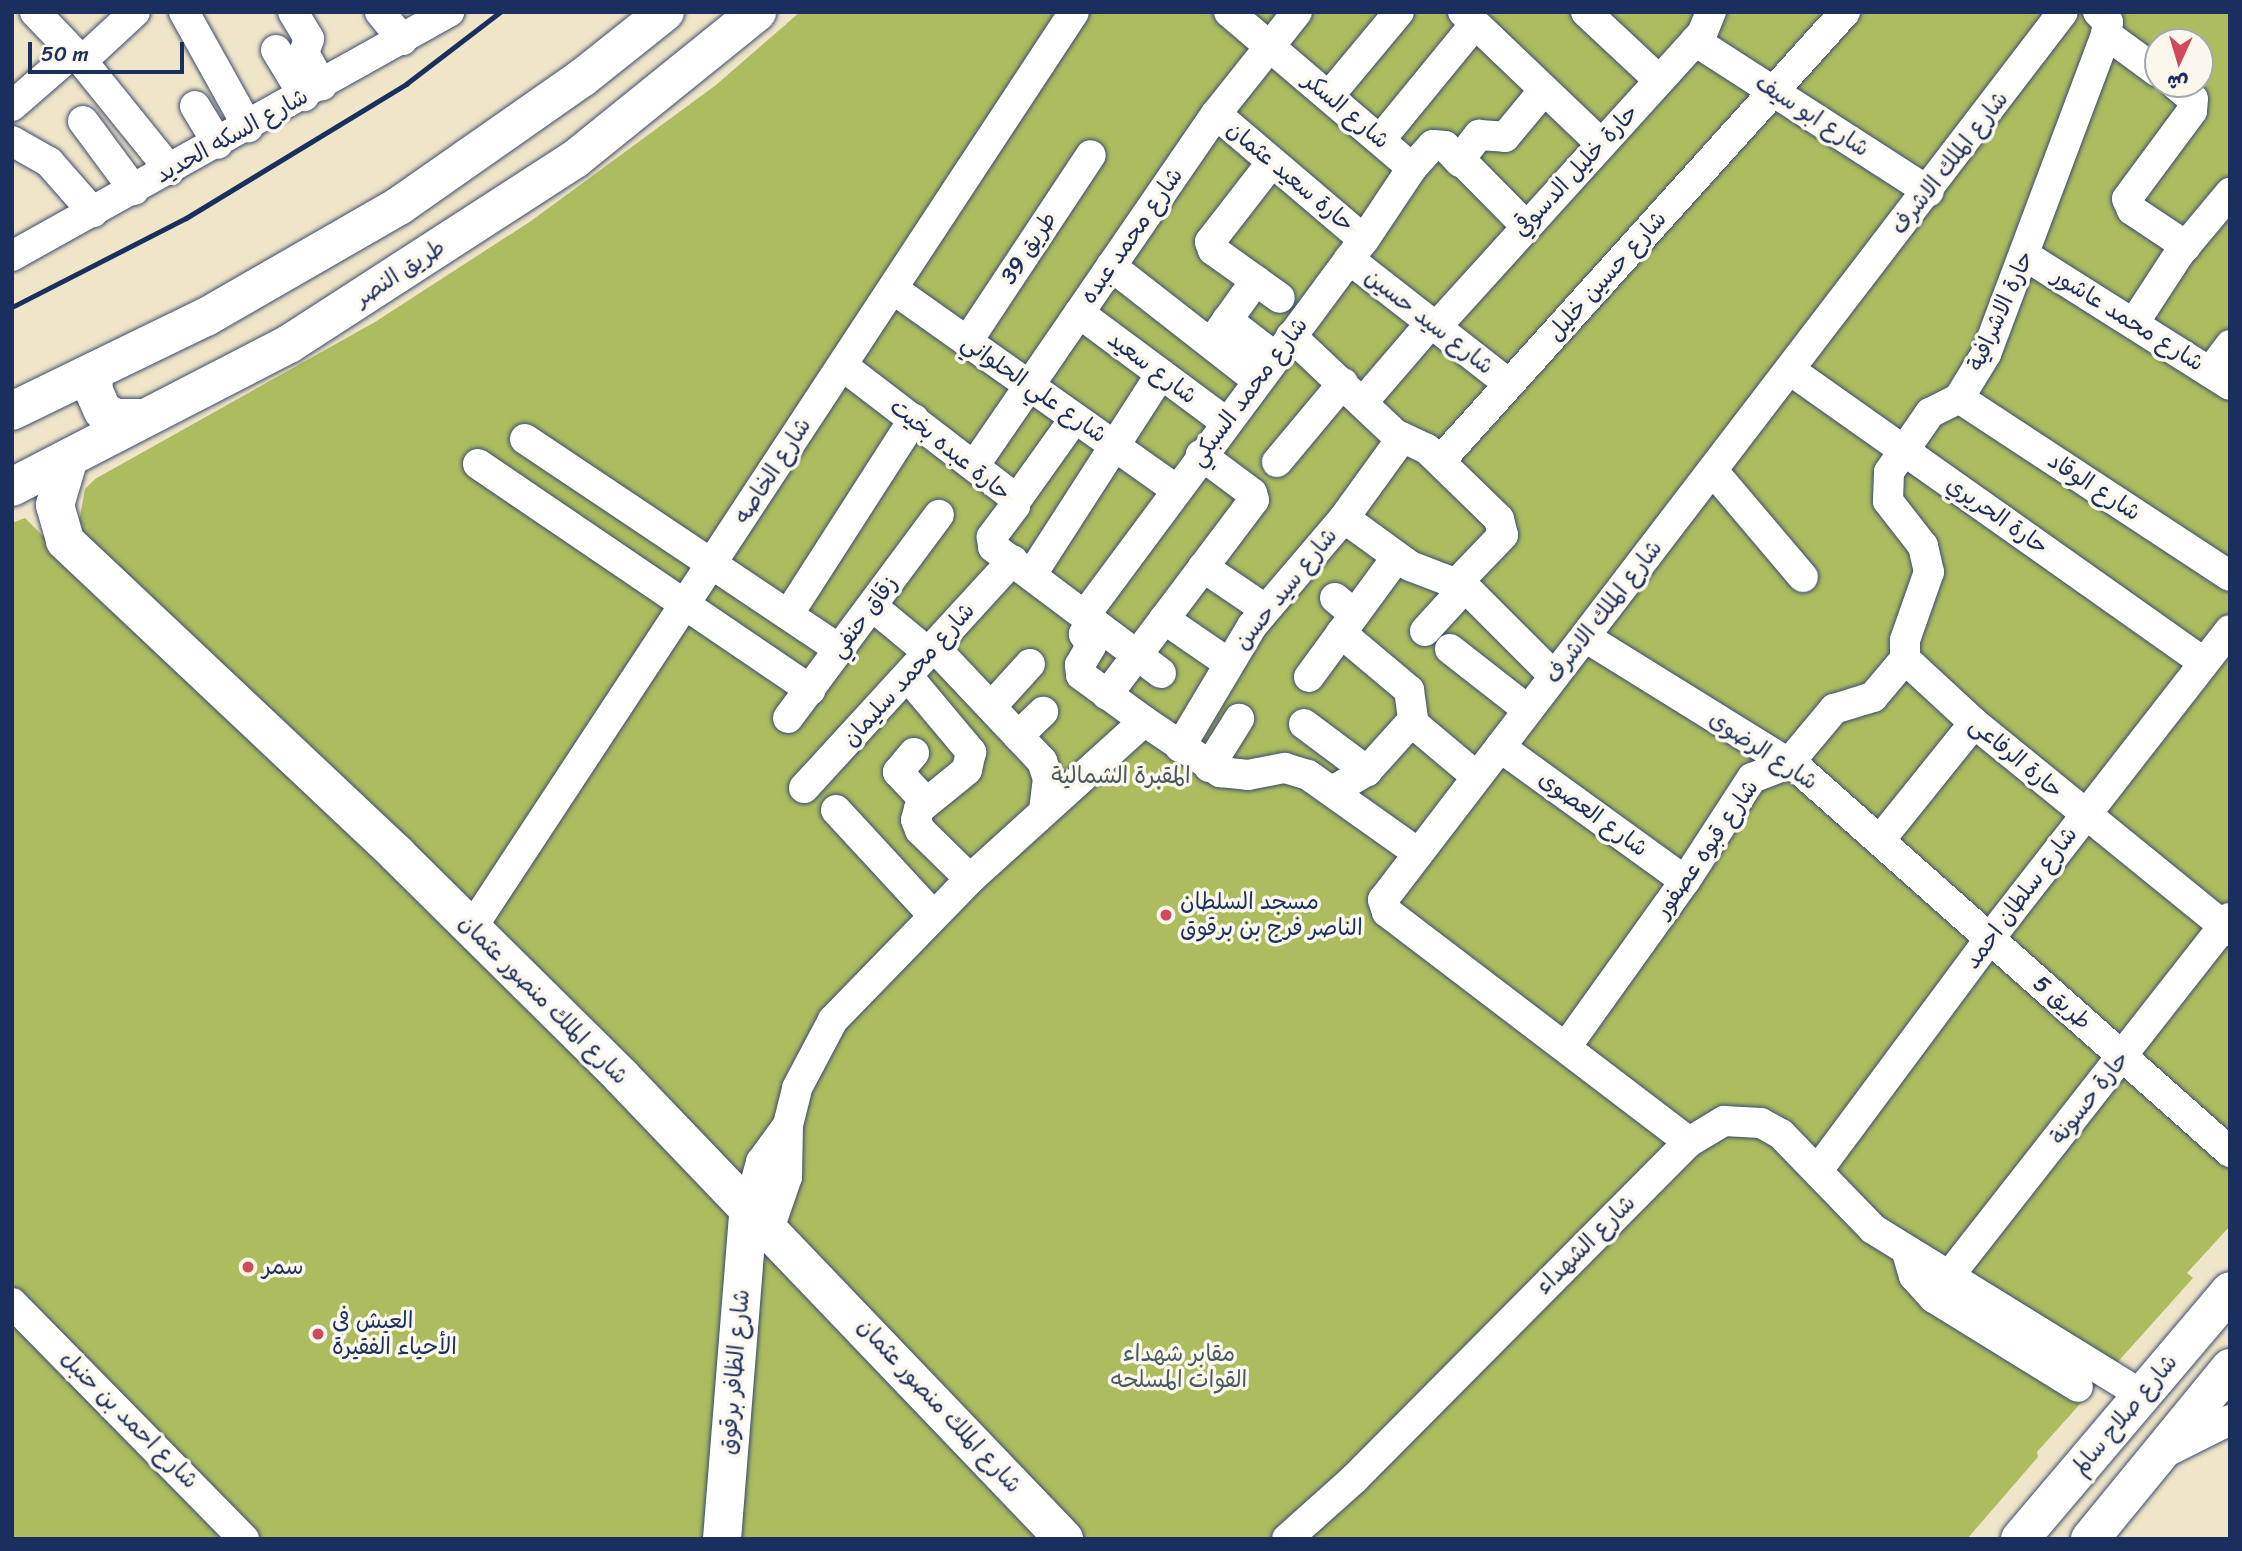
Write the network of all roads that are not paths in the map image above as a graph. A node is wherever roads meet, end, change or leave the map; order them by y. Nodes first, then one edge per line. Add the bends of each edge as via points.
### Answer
1 (35, 12) edge
2 (135, 12) edge
3 (184, 12) edge
4 (293, 12) edge
5 (449, 12) edge
6 (665, 12) edge
7 (757, 12) edge
8 (1074, 12) edge
9 (1229, 12) edge
10 (1297, 12) edge
11 (1399, 12) edge
12 (1586, 12) edge
13 (1845, 12) edge
14 (2063, 12) edge
15 (384, 14) edge
16 (1469, 18) edge
17 (1705, 20) edge
18 (2102, 23) edge
19 (403, 40) junction
20 (1269, 46) junction
21 (276, 50) dead end
22 (78, 56) junction
23 (2144, 60) edge
24 (1659, 80) junction
25 (313, 90) junction
26 (1544, 90) junction
27 (1774, 92) junction
28 (1329, 96) junction
29 (2192, 98) edge
30 (12, 106) edge
31 (195, 106) dead end
32 (1216, 114) junction
33 (83, 121) dead end
34 (248, 127) junction
35 (1380, 140) junction
36 (12, 141) edge
37 (218, 144) junction
38 (1601, 145) junction
39 (1091, 155) dead end
40 (1272, 162) junction
41 (1460, 162) junction
42 (1412, 168) junction
43 (170, 170) junction
44 (134, 190) junction
45 (1928, 192) junction
46 (2230, 193) edge
47 (93, 212) junction
48 (1525, 225) junction
49 (2186, 246) junction
50 (1357, 250) junction
51 (12, 256) edge
52 (2026, 256) junction
53 (1111, 267) junction
54 (1256, 280) junction
55 (893, 289) junction
56 (1280, 298) dead end
57 (1079, 313) junction
58 (2134, 323) junction
59 (1433, 325) junction
60 (1219, 331) junction
61 (967, 342) junction
62 (2230, 345) edge
63 (1275, 358) junction
64 (843, 366) junction
65 (1790, 370) junction
66 (95, 371) junction
67 (1161, 374) junction
68 (2220, 379) edge
69 (1509, 384) junction
70 (1030, 387) junction
71 (1353, 393) junction
72 (1959, 398) junction
73 (12, 411) edge
74 (142, 418) junction
75 (1075, 418) junction
76 (914, 419) junction
77 (1226, 422) junction
78 (1402, 438) junction
79 (526, 439) dead end
80 (1115, 445) junction
81 (1904, 450) junction
82 (1201, 455) junction
83 (69, 458) junction
84 (1277, 461) dead end
85 (1440, 461) junction
86 (478, 464) dead end
87 (974, 466) junction
88 (1713, 471) junction
89 (12, 487) edge
90 (1175, 489) junction
91 (1252, 493) junction
92 (1016, 502) junction
93 (1281, 503) dead end
94 (939, 515) dead end
95 (1344, 518) junction
96 (1396, 558) junction
97 (712, 565) junction
98 (1022, 567) junction
99 (1203, 567) junction
100 (2230, 576) edge
101 (1803, 577) dead end
102 (1461, 584) junction
103 (686, 606) junction
104 (872, 606) junction
105 (1265, 609) junction
106 (788, 615) junction
107 (1343, 615) junction
108 (1089, 618) junction
109 (1164, 619) junction
110 (2230, 630) edge
111 (1425, 631) dead end
112 (1585, 636) junction
113 (1450, 649) dead end
114 (839, 650) junction
115 (933, 651) junction
116 (1137, 655) junction
117 (1905, 659) junction
118 (2203, 662) junction
119 (1228, 663) junction
120 (1030, 664) dead end
121 (1161, 673) dead end
122 (1309, 677) dead end
123 (1554, 677) junction
124 (909, 678) junction
125 (810, 690) junction
126 (1107, 695) junction
127 (991, 707) junction
128 (1528, 710) junction
129 (1043, 712) dead end
130 (788, 718) dead end
131 (1239, 719) dead end
132 (1144, 721) junction
133 (1412, 721) junction
134 (1974, 723) junction
135 (1304, 724) dead end
136 (1018, 736) junction
137 (1180, 747) junction
138 (1500, 747) junction
139 (914, 753) dead end
140 (1788, 764) junction
141 (1209, 766) junction
142 (1367, 771) junction
143 (1477, 777) junction
144 (804, 789) dead end
145 (1334, 790) junction
146 (927, 803) junction
147 (1044, 809) junction
148 (836, 810) dead end
149 (2084, 815) junction
150 (1881, 840) junction
151 (1418, 853) junction
152 (970, 879) junction
153 (1685, 881) junction
154 (933, 915) junction
155 (2228, 925) edge
156 (471, 929) junction
157 (1990, 938) junction
158 (1566, 1047) junction
159 (2122, 1058) junction
160 (1689, 1142) junction
161 (2230, 1152) edge
162 (1818, 1171) junction
163 (759, 1216) junction
164 (1907, 1252) junction
165 (1949, 1276) junction
166 (2230, 1291) edge
167 (12, 1303) edge
168 (2230, 1368) edge
169 (2078, 1387) dead end
170 (2142, 1395) junction
171 (2230, 1420) edge
172 (2157, 1458) junction
173 (244, 1539) edge
174 (722, 1539) edge
175 (1064, 1539) edge
176 (1287, 1539) edge
177 (2020, 1539) edge
178 (2090, 1539) edge

1 - 22 street
2 - 22 street
3 - 34 street
4 - 25 street via 309,39 304,54
5 - 19 street, شارع السكه الحديد
6 - 66 main road via 549,103 399,206 218,311
7 - 74 main road, طريق النصر via 575,159 466,231 289,344
8 - 55 street, شارع الخاصه
9 - 20 street, شارع السكر
10 - 20 street, شارع محمد عبده
11 - 28 street
12 - 24 street
13 - 27 street, شارع حسين خليل
14 - 45 street, شارع الملك الاشرف
15 - 19 street
16 - 26 street
16 - 35 street
17 - 24 street, حارة خليل الدسوقي
17 - 27 street, شارع ابو سيف
18 - 23 street
18 - 52 street, حارة الاشرافية
19 - 25 street, شارع السكه الحديد
20 - 28 street, شارع السكر
20 - 32 street, شارع محمد عبده
21 - 25 street
22 - 30 street
22 - 43 street
24 - 38 street, حارة خليل الدسوقي
25 - 34 street, شارع السكه الحديد
26 - 38 street
26 - 41 street via 1505,137 1479,135
27 - 45 street, شارع ابو سيف
27 - 69 street, شارع حسين خليل
28 - 35 street, شارع السكر
29 - 49 street via 2192,111 2127,199 2132,210
31 - 37 street
32 - 40 street, حارة سعيد عثمان
32 - 53 street, شارع محمد عبده
33 - 44 street
34 - 37 street, شارع السكه الحديد
35 - 42 street, شارع السكر
36 - 47 street via 50,162
37 - 43 street, شارع السكه الحديد
38 - 48 street, حارة خليل الدسوقي
39 - 61 street, طريق 39
40 - 50 street, حارة سعيد عثمان
40 - 54 street via 1210,238 1213,250
41 - 42 street via 1445,146 1433,145
41 - 48 street
42 - 50 street, شارع محمد السبكي
43 - 44 street, شارع السكه الحديد
44 - 47 street, شارع السكه الحديد
45 - 65 street, شارع الملك الاشرف
46 - 49 street
47 - 51 street, شارع السكه الحديد
48 - 59 street, حارة خليل الدسوقي
49 - 58 street
50 - 59 street, شارع سيد حسين
50 - 63 street, شارع محمد السبكي
52 - 58 street, شارع محمد عاشور
52 - 72 street, حارة الاشرافية via 1986,354
53 - 57 street, شارع محمد عبده
53 - 60 street
54 - 56 street
54 - 60 street
55 - 61 street, شارع علي الحلواني
55 - 64 street, شارع الخاصه
57 - 67 street, شارع سعيد
57 - 70 street, شارع محمد عبده
58 - 68 street, شارع محمد عاشور
59 - 69 street, شارع سيد حسين
59 - 71 street, حارة خليل الدسوقي
60 - 63 street
61 - 70 street, شارع علي الحلواني
62 - 68 street
63 - 71 street
63 - 77 street, شارع محمد السبكي
64 - 76 street, حارة عبده بخيت
64 - 97 street, شارع الخاصه
65 - 81 street, حارة الحريري
65 - 88 street, شارع الملك الاشرف
66 - 73 main road
66 - 74 main road via 93,389 103,411 116,418
67 - 77 street, شارع سعيد
67 - 80 street, شارع محمد سليمان
69 - 85 street, شارع حسين خليل
70 - 75 street, شارع علي الحلواني
70 - 87 street, شارع محمد عبده
71 - 78 street
71 - 84 street, حارة خليل الدسوقي
72 - 81 street, حارة الاشرافية via 1930,413
72 - 100 street, شارع الوقاد
74 - 83 main road, طريق النصر
75 - 80 street, شارع علي الحلواني
75 - 92 street
76 - 87 street, حارة عبده بخيت
76 - 106 street
77 - 82 street, شارع محمد السبكي
78 - 85 street via 1427,449
78 - 95 street, شارع سيد حسن
79 - 97 street
80 - 90 street, شارع علي الحلواني
80 - 98 street, شارع محمد سليمان
81 - 117 street, حارة الاشرافية via 1889,472 1888,502 1923,546 1929,572 1905,640
81 - 118 street, حارة الحريري
82 - 90 street, شارع محمد السبكي
82 - 91 street
83 - 89 main road, طريق النصر
83 - 156 main road, شارع الملك منصور عثمان via 55,505 65,541 397,853
85 - 102 street via 1503,527 1498,542
86 - 103 street
87 - 92 street, حارة عبده بخيت
88 - 101 street
88 - 112 street, شارع الملك الاشرف
90 - 108 street, شارع محمد السبكي
91 - 93 street
91 - 99 street via 1253,503
92 - 98 street, حارة عبده بخيت via 992,542
94 - 104 street, زقاق حنفي
95 - 96 street
95 - 105 street, شارع سيد حسن
96 - 102 street
96 - 107 street
97 - 103 street, شارع الخاصه
97 - 106 street
98 - 108 street, حارة عبده بخيت
98 - 115 street, شارع محمد سليمان
99 - 105 street
99 - 109 street
102 - 111 street
102 - 123 street
103 - 125 street
103 - 156 street, شارع الخاصه
104 - 114 street, زقاق حنفي
104 - 115 street
105 - 119 street, شارع سيد حسن
106 - 114 street
107 - 122 street
107 - 133 street via 1409,691
108 - 116 street, حارة عبده بخيت
108 - 126 street via 1084,634 1091,649 1080,672
109 - 116 street
109 - 119 street
110 - 118 street, شارع سلطان احمد
112 - 123 street, شارع الملك الاشرف
112 - 140 street, شارع الرضوى
113 - 128 street
114 - 125 street, زقاق حنفي
115 - 124 street, شارع محمد سليمان
115 - 127 street
116 - 121 street, حارة عبده بخيت
116 - 126 street
117 - 134 street, حارة الرفاعى
117 - 140 street, شارع قبوه عصفور via 1872,697 1834,709
118 - 149 street, شارع سلطان احمد
119 - 137 street, شارع سيد حسن
120 - 127 street
123 - 128 street, شارع الملك الاشرف
124 - 144 street, شارع محمد سليمان
124 - 146 street via 971,752 967,769
125 - 130 street, زقاق حنفي
126 - 132 street
127 - 136 street
128 - 138 street, شارع الملك الاشرف
129 - 136 street
131 - 141 street
132 - 137 street
132 - 147 street
133 - 142 street
133 - 143 street
134 - 149 street, حارة الرفاعى
134 - 150 street
135 - 142 street
136 - 147 street via 1046,769
137 - 141 street
138 - 143 street, شارع الملك الاشرف
138 - 153 street, شارع العصوى
139 - 146 street via 898,772
140 - 150 street, شارع الرضوى
140 - 153 street, شارع قبوه عصفور via 1752,778
141 - 145 street via 1238,775 1297,771
142 - 145 street
143 - 151 street, شارع الملك الاشرف
145 - 151 street
146 - 152 street via 917,814 920,830
147 - 152 street
148 - 154 street
149 - 155 street, حارة الرفاعى
149 - 157 street, شارع سلطان احمد
150 - 157 street, شارع الرضوى
151 - 158 street, شارع الملك الاشرف via 1383,900 1387,912
152 - 154 street
153 - 158 street, شارع قبوه عصفور
154 - 163 street via 832,1020 812,1053 788,1125 761,1162
155 - 159 street, حارة حسونة
156 - 163 main road, شارع الملك منصور عثمان
157 - 159 street, طريق 5
157 - 162 street, شارع سلطان احمد
158 - 160 street, شارع الملك الاشرف
159 - 161 street, طريق 5
159 - 165 street, حارة حسونة
160 - 162 street, شارع الشهداء via 1724,1121 1761,1124 1781,1134
160 - 176 street, شارع الشهداء via 1354,1479
162 - 164 street, شارع الشهداء via 1843,1202
163 - 174 main road, شارع الظافر برقوق
163 - 175 main road, شارع الملك منصور عثمان
164 - 165 street, شارع الشهداء
164 - 169 street, شارع الشهداء via 1914,1276 1934,1298
165 - 170 street, شارع الشهداء
166 - 170 main road, شارع صلاح سالم
167 - 173 street, شارع احمد بن حنبل
168 - 172 main road
170 - 177 main road, شارع صلاح سالم
171 - 172 street
172 - 178 main road

